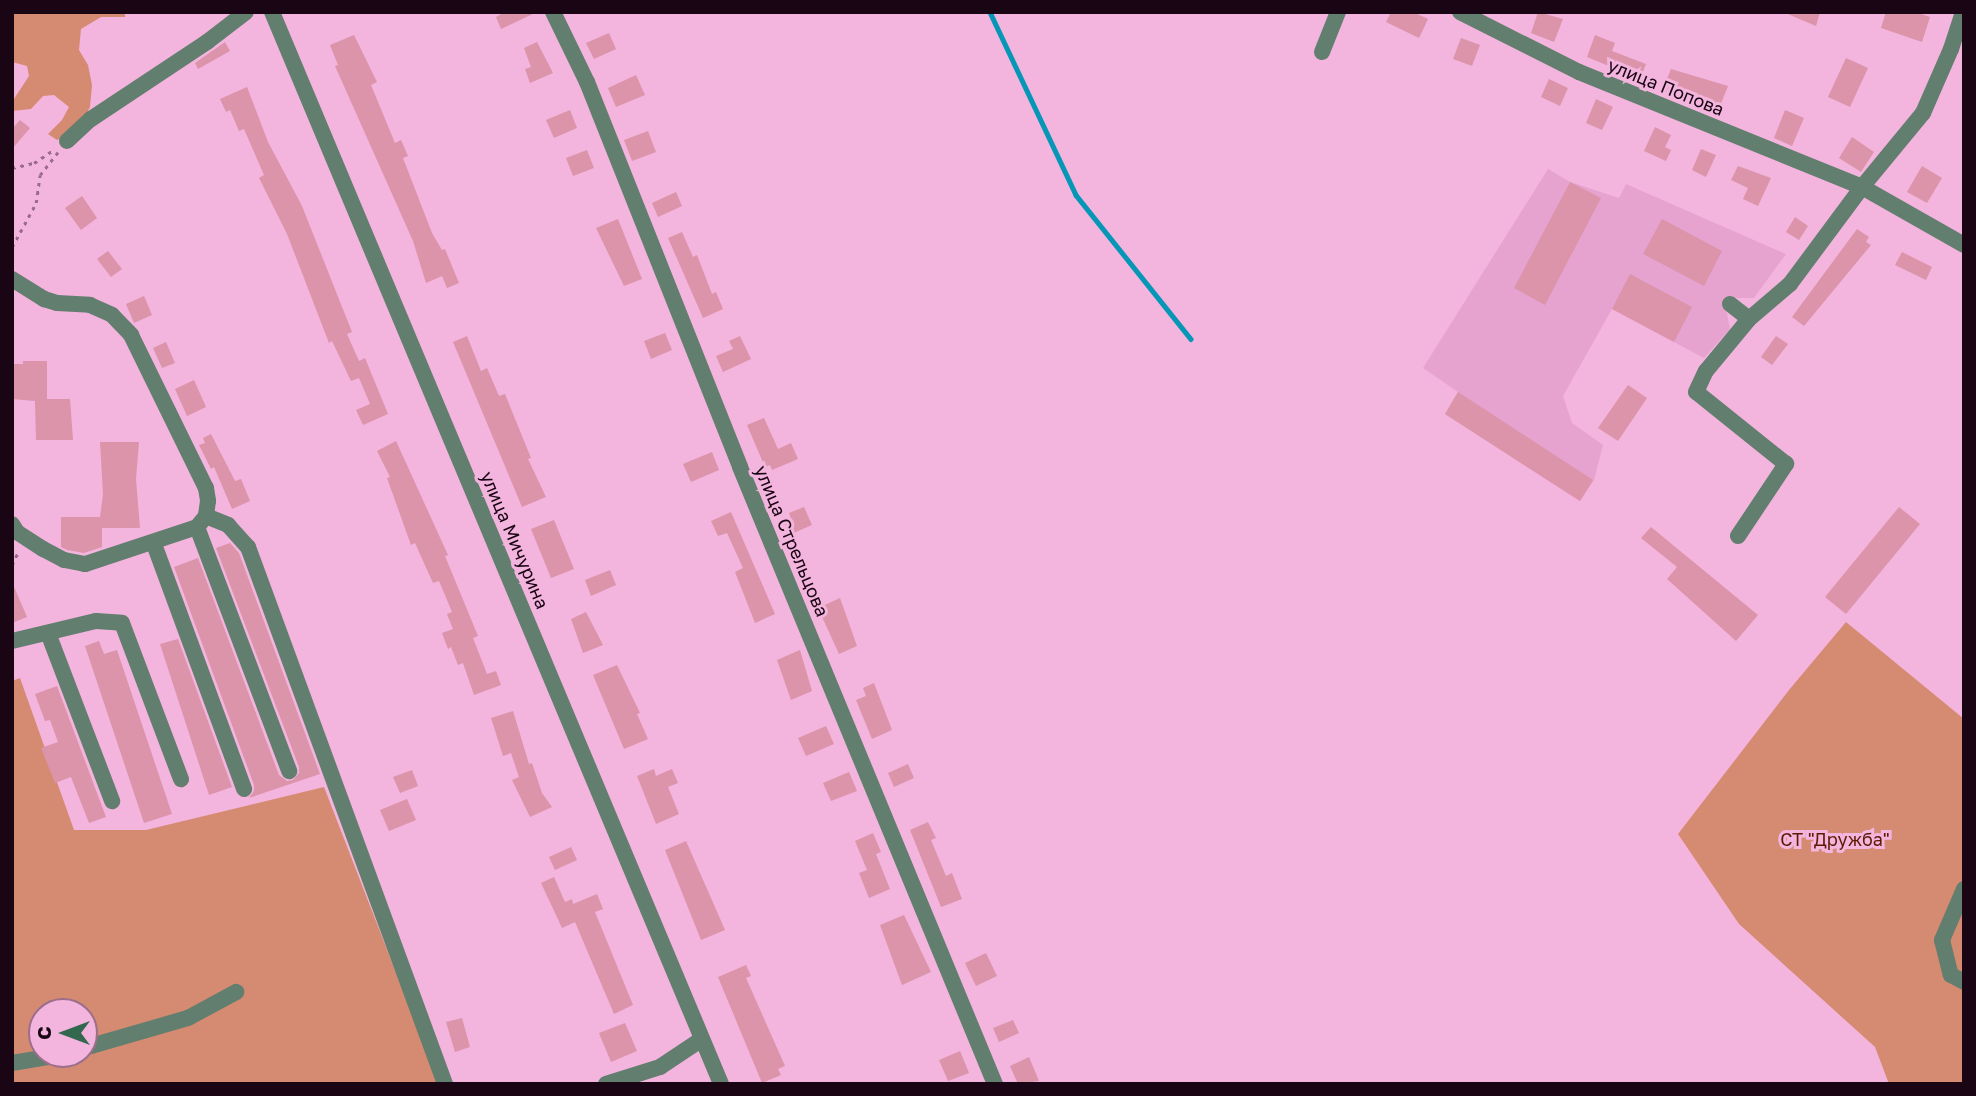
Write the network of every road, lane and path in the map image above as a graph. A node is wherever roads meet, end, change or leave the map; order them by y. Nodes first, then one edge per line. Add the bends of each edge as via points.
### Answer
1 (246, 12) edge
2 (272, 12) edge
3 (553, 12) edge
4 (1338, 12) edge
5 (1460, 12) edge
6 (1963, 12) edge
7 (1322, 51) dead end
8 (67, 141) junction
9 (12, 168) edge
10 (1862, 187) junction
11 (1964, 245) edge
12 (12, 247) edge
13 (12, 279) edge
14 (1730, 304) dead end
15 (1749, 319) junction
16 (202, 522) junction
17 (12, 524) edge
18 (1738, 536) dead end
19 (153, 544) junction
20 (48, 633) junction
21 (12, 642) edge
22 (289, 771) dead end
23 (181, 779) dead end
24 (244, 789) dead end
25 (112, 801) dead end
26 (1964, 889) edge
27 (1964, 982) edge
28 (236, 992) dead end
29 (702, 1039) junction
30 (98, 1044) edge
31 (445, 1084) edge
32 (606, 1084) edge
33 (721, 1084) edge
34 (995, 1084) edge

1 - 8 street via 91,119
2 - 29 street, улица Мичурина
3 - 34 street, улица Стрельцова via 587,82
4 - 7 street
5 - 10 street, улица Попова via 1578,72
6 - 10 street via 1923,113
8 - 9 path via 34,163
8 - 12 path via 40,175 36,203
10 - 11 street, улица Попова
10 - 15 street via 1790,284
13 - 16 street via 57,303 90,305 112,315 131,335 206,488 208,501
14 - 15 street
15 - 18 street via 1706,371 1696,392 1786,464
16 - 19 street
16 - 22 street
16 - 31 street via 228,525 248,547
17 - 19 street via 43,549 85,564
19 - 24 street
20 - 21 street
20 - 23 street via 96,621 122,623
20 - 25 street
26 - 27 street via 1942,940 1951,975
28 - 30 street via 188,1018
29 - 32 street via 660,1067
29 - 33 street, улица Мичурина

